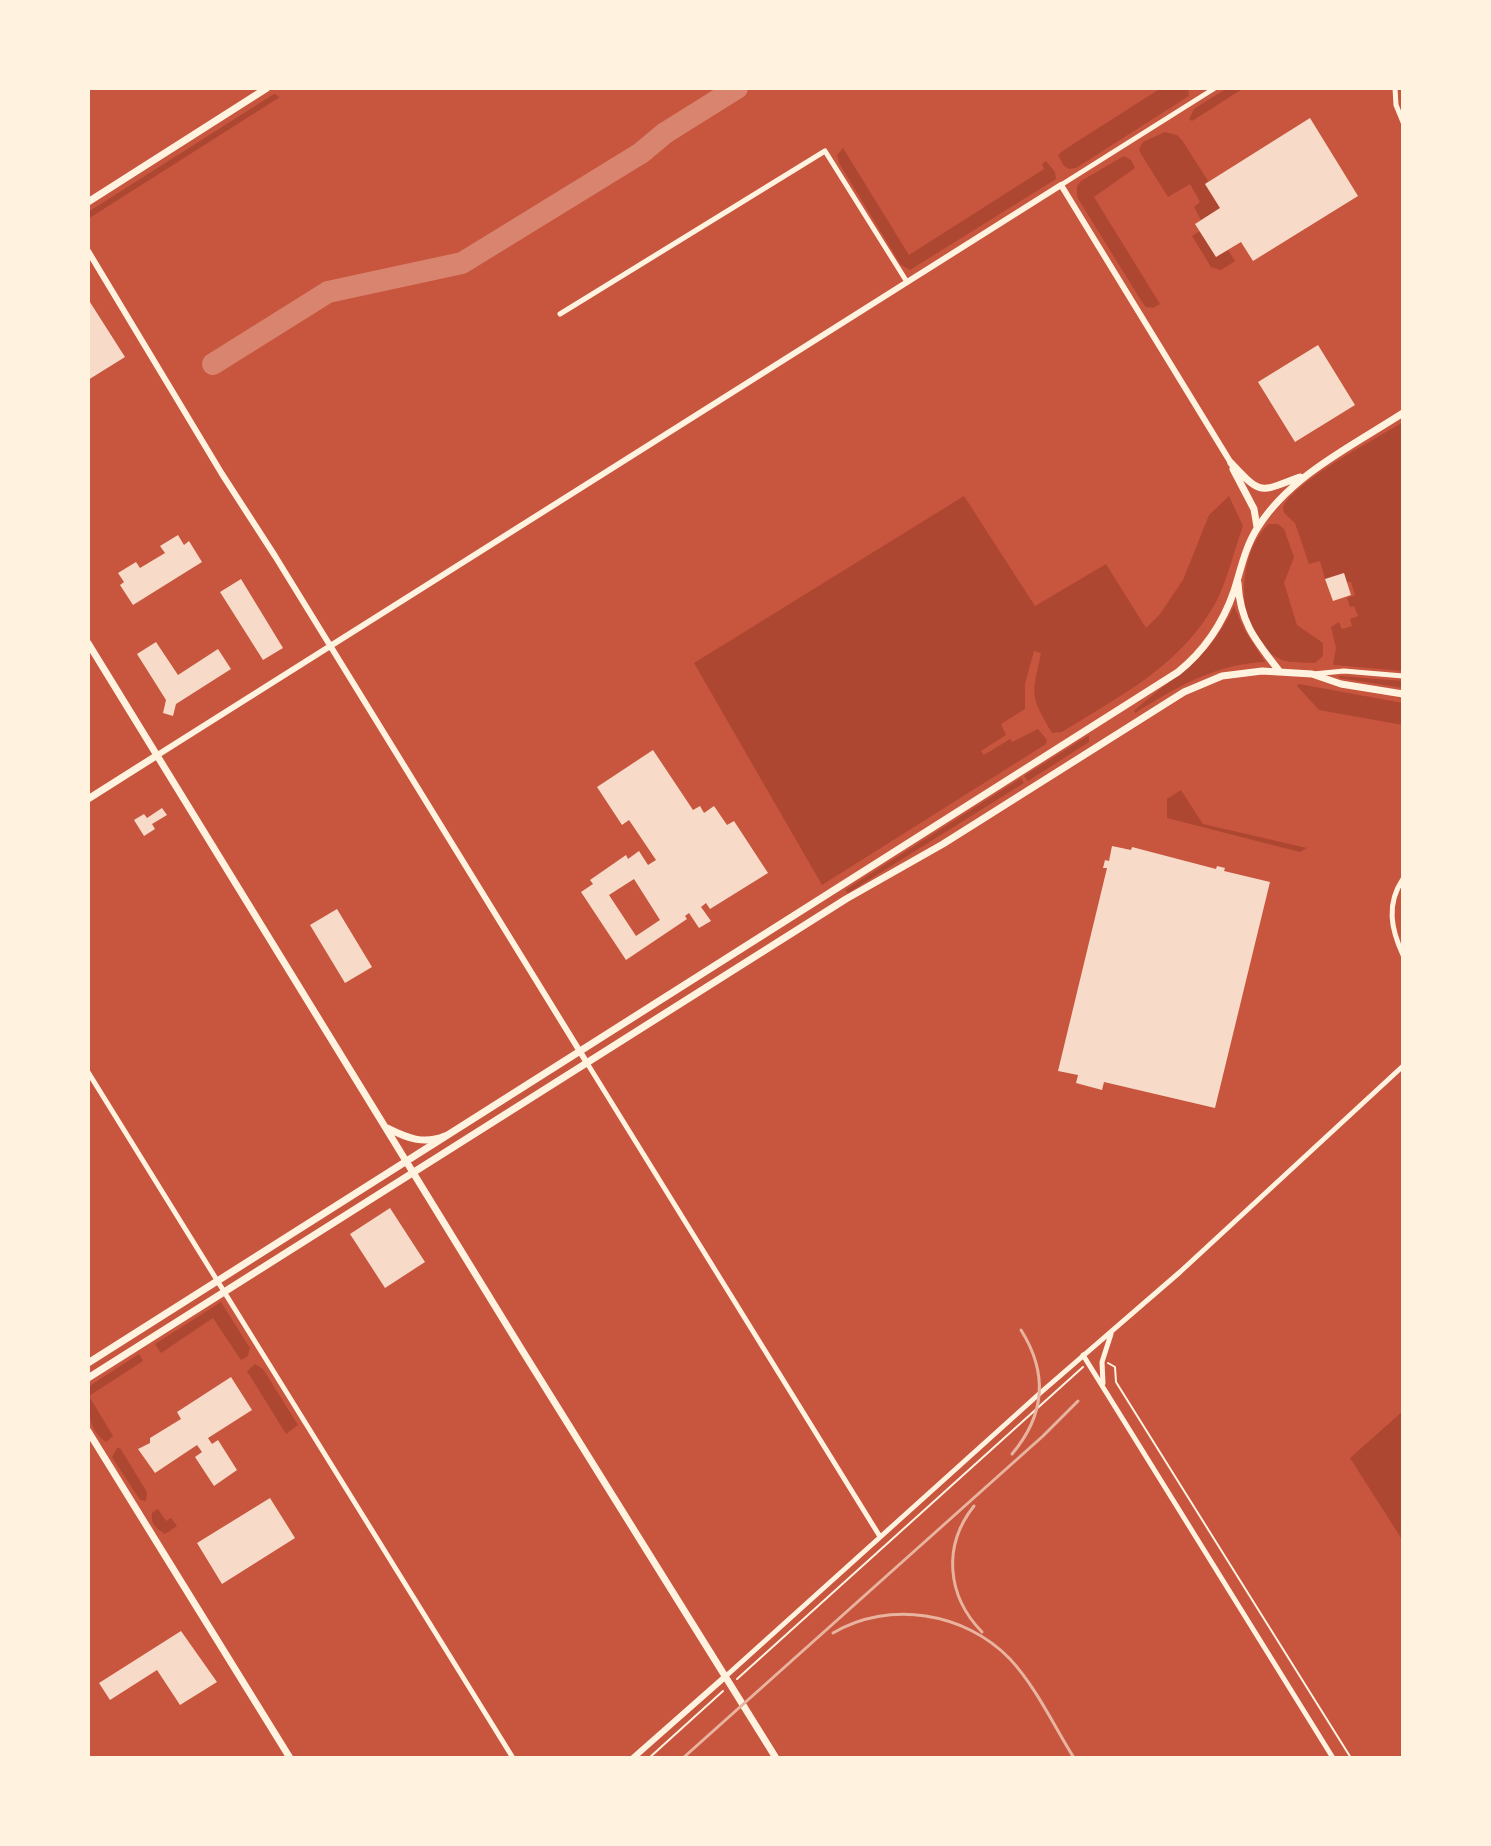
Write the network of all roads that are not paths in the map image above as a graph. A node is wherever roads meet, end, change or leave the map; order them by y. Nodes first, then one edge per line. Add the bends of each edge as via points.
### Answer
1 (1215, 88) edge
2 (1395, 88) edge
3 (264, 89) edge
4 (1402, 119) edge
5 (1061, 185) junction
6 (88, 202) edge
7 (88, 251) edge
8 (907, 282) junction
9 (560, 314) dead end
10 (1403, 413) edge
11 (1231, 463) junction
12 (1309, 474) junction
13 (1257, 528) junction
14 (1238, 576) junction
15 (88, 643) edge
16 (330, 645) junction
17 (1280, 672) junction
18 (1312, 674) junction
19 (1403, 676) edge
20 (1403, 694) edge
21 (156, 756) junction
22 (88, 799) edge
23 (1403, 879) edge
24 (818, 902) junction
25 (825, 913) junction
26 (1403, 955) edge
27 (689, 983) junction
28 (696, 994) junction
29 (580, 1052) junction
30 (587, 1063) junction
31 (1403, 1066) edge
32 (88, 1072) edge
33 (384, 1126) junction
34 (445, 1136) junction
35 (405, 1161) junction
36 (413, 1172) junction
37 (332, 1207) junction
38 (339, 1218) junction
39 (219, 1281) junction
40 (225, 1291) junction
41 (1112, 1331) junction
42 (1083, 1355) junction
43 (88, 1363) edge
44 (88, 1378) edge
45 (1105, 1391) junction
46 (88, 1431) edge
47 (880, 1535) junction
48 (726, 1676) junction
49 (290, 1758) edge
50 (513, 1758) edge
51 (633, 1758) edge
52 (776, 1758) edge
53 (1333, 1758) edge

1 - 5 street
2 - 4 street
3 - 6 main road
5 - 8 street
5 - 11 street
7 - 16 street
8 - 9 street via 825,151
8 - 16 street
10 - 12 main road
11 - 12 main road via 1259,489
11 - 13 main road via 1254,509
12 - 13 main road
13 - 14 main road
14 - 17 main road via 1246,623
14 - 24 main road via 1215,631 1178,672
15 - 21 main road
16 - 21 street
16 - 29 street
17 - 18 main road
17 - 25 main road via 1234,673 1184,692
18 - 19 street
18 - 20 main road
21 - 22 main road
21 - 33 main road
23 - 26 street via 1391,912
24 - 25 street
24 - 27 main road
25 - 28 main road
27 - 28 street
27 - 29 main road
28 - 30 main road
29 - 30 street
29 - 34 main road
30 - 36 main road
30 - 47 street
31 - 41 street
32 - 39 street
33 - 34 main road via 414,1140
33 - 35 main road
34 - 35 main road
35 - 36 main road
35 - 37 main road
36 - 38 main road
36 - 48 main road
37 - 38 street
37 - 39 main road
38 - 40 main road
39 - 40 street
39 - 43 main road
40 - 44 main road
40 - 50 street
41 - 42 street
41 - 45 street via 1102,1362
42 - 45 street
42 - 47 street
45 - 53 street
46 - 49 main road
47 - 48 street
48 - 51 street
48 - 52 main road

